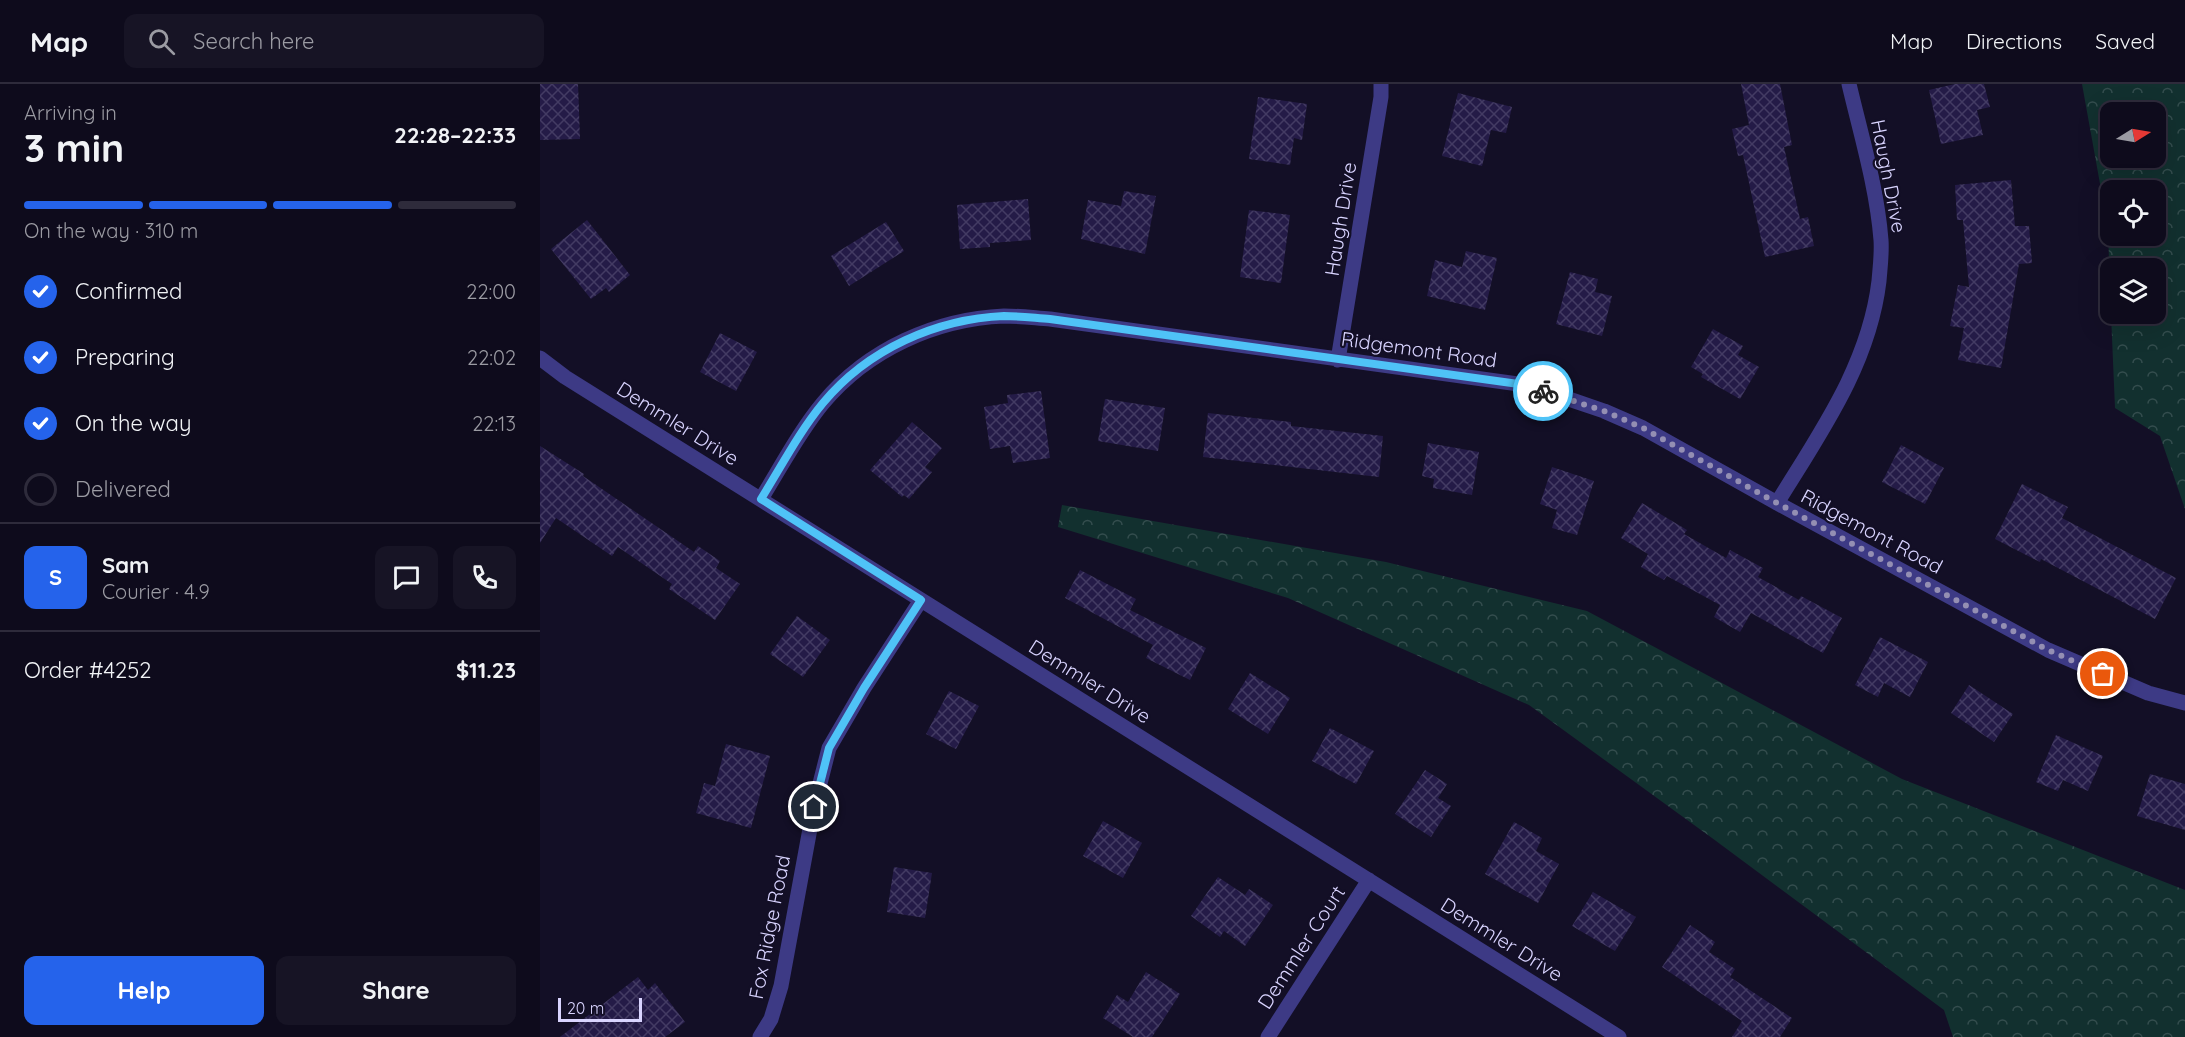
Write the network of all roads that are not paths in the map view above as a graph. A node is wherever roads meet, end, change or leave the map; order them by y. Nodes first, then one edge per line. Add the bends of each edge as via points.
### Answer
1 (1381, 84) edge
2 (1849, 84) edge
3 (540, 358) edge
4 (1338, 360) junction
5 (761, 499) junction
6 (1777, 503) junction
7 (921, 600) junction
8 (2185, 703) edge
9 (1369, 880) junction
10 (760, 1037) edge
11 (1268, 1037) edge
12 (1619, 1037) edge

1 - 4 street, Haugh Drive
2 - 6 street, Haugh Drive via 1881,242 1876,304 1858,362 1841,397
3 - 5 street, Demmler Drive
4 - 5 street, Ridgemont Road via 1050,319 1006,316 942,326 909,338 843,381 804,428
4 - 6 street, Ridgemont Road via 1526,385 1563,397 1643,428
5 - 7 street, Demmler Drive
6 - 8 street, Ridgemont Road via 2048,650 2148,693
7 - 9 street, Demmler Drive
7 - 10 street, Fox Ridge Road via 829,748 814,807 781,986 771,1019
9 - 11 street, Demmler Court
9 - 12 street, Demmler Drive

